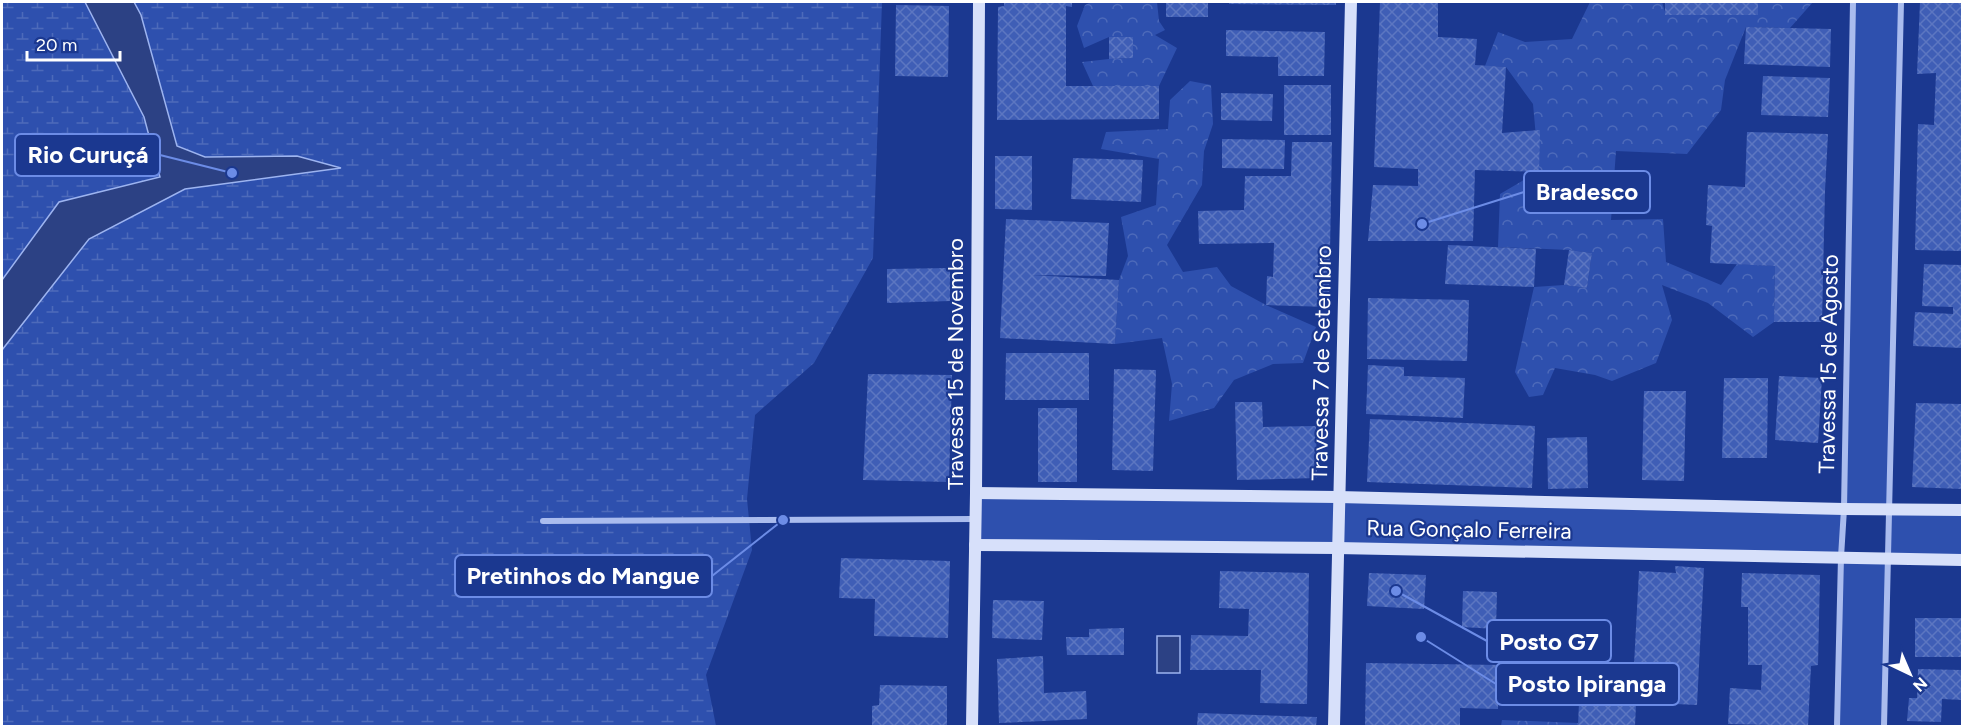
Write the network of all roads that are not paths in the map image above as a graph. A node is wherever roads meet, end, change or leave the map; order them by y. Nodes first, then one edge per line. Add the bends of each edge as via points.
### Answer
1 (979, 2) edge
2 (1351, 2) edge
3 (1852, 2) edge
4 (1902, 2) edge
5 (976, 493) junction
6 (1338, 497) junction
7 (1844, 508) junction
8 (1890, 508) junction
9 (1962, 510) edge
10 (975, 519) junction
11 (543, 521) dead end
12 (975, 545) junction
13 (1337, 548) junction
14 (1841, 557) junction
15 (1889, 558) junction
16 (1962, 560) edge
17 (972, 726) edge
18 (1334, 726) edge
19 (1837, 726) edge
20 (1884, 726) edge

1 - 5 street, Travessa 15 de Novembro
2 - 6 street, Travessa 7 de Setembro
3 - 7 street, Travessa 15 de Agosto
4 - 8 street
5 - 6 street, Rua Gonçalo Ferreira
5 - 10 street, Travessa 15 de Novembro
6 - 7 street, Rua Gonçalo Ferreira
6 - 13 street, Travessa 7 de Setembro
7 - 8 street, Rua Gonçalo Ferreira
7 - 14 street, Travessa 15 de Agosto
8 - 9 street, Rua Gonçalo Ferreira
8 - 15 street
10 - 11 street
10 - 12 street, Travessa 15 de Novembro
12 - 13 street, Rua Gonçalo Ferreira
12 - 17 street, Travessa 15 de Novembro
13 - 14 street, Rua Gonçalo Ferreira
13 - 18 street, Travessa 7 de Setembro
14 - 15 street, Rua Gonçalo Ferreira
14 - 19 street, Travessa 15 de Agosto
15 - 16 street, Rua Gonçalo Ferreira
15 - 20 street

